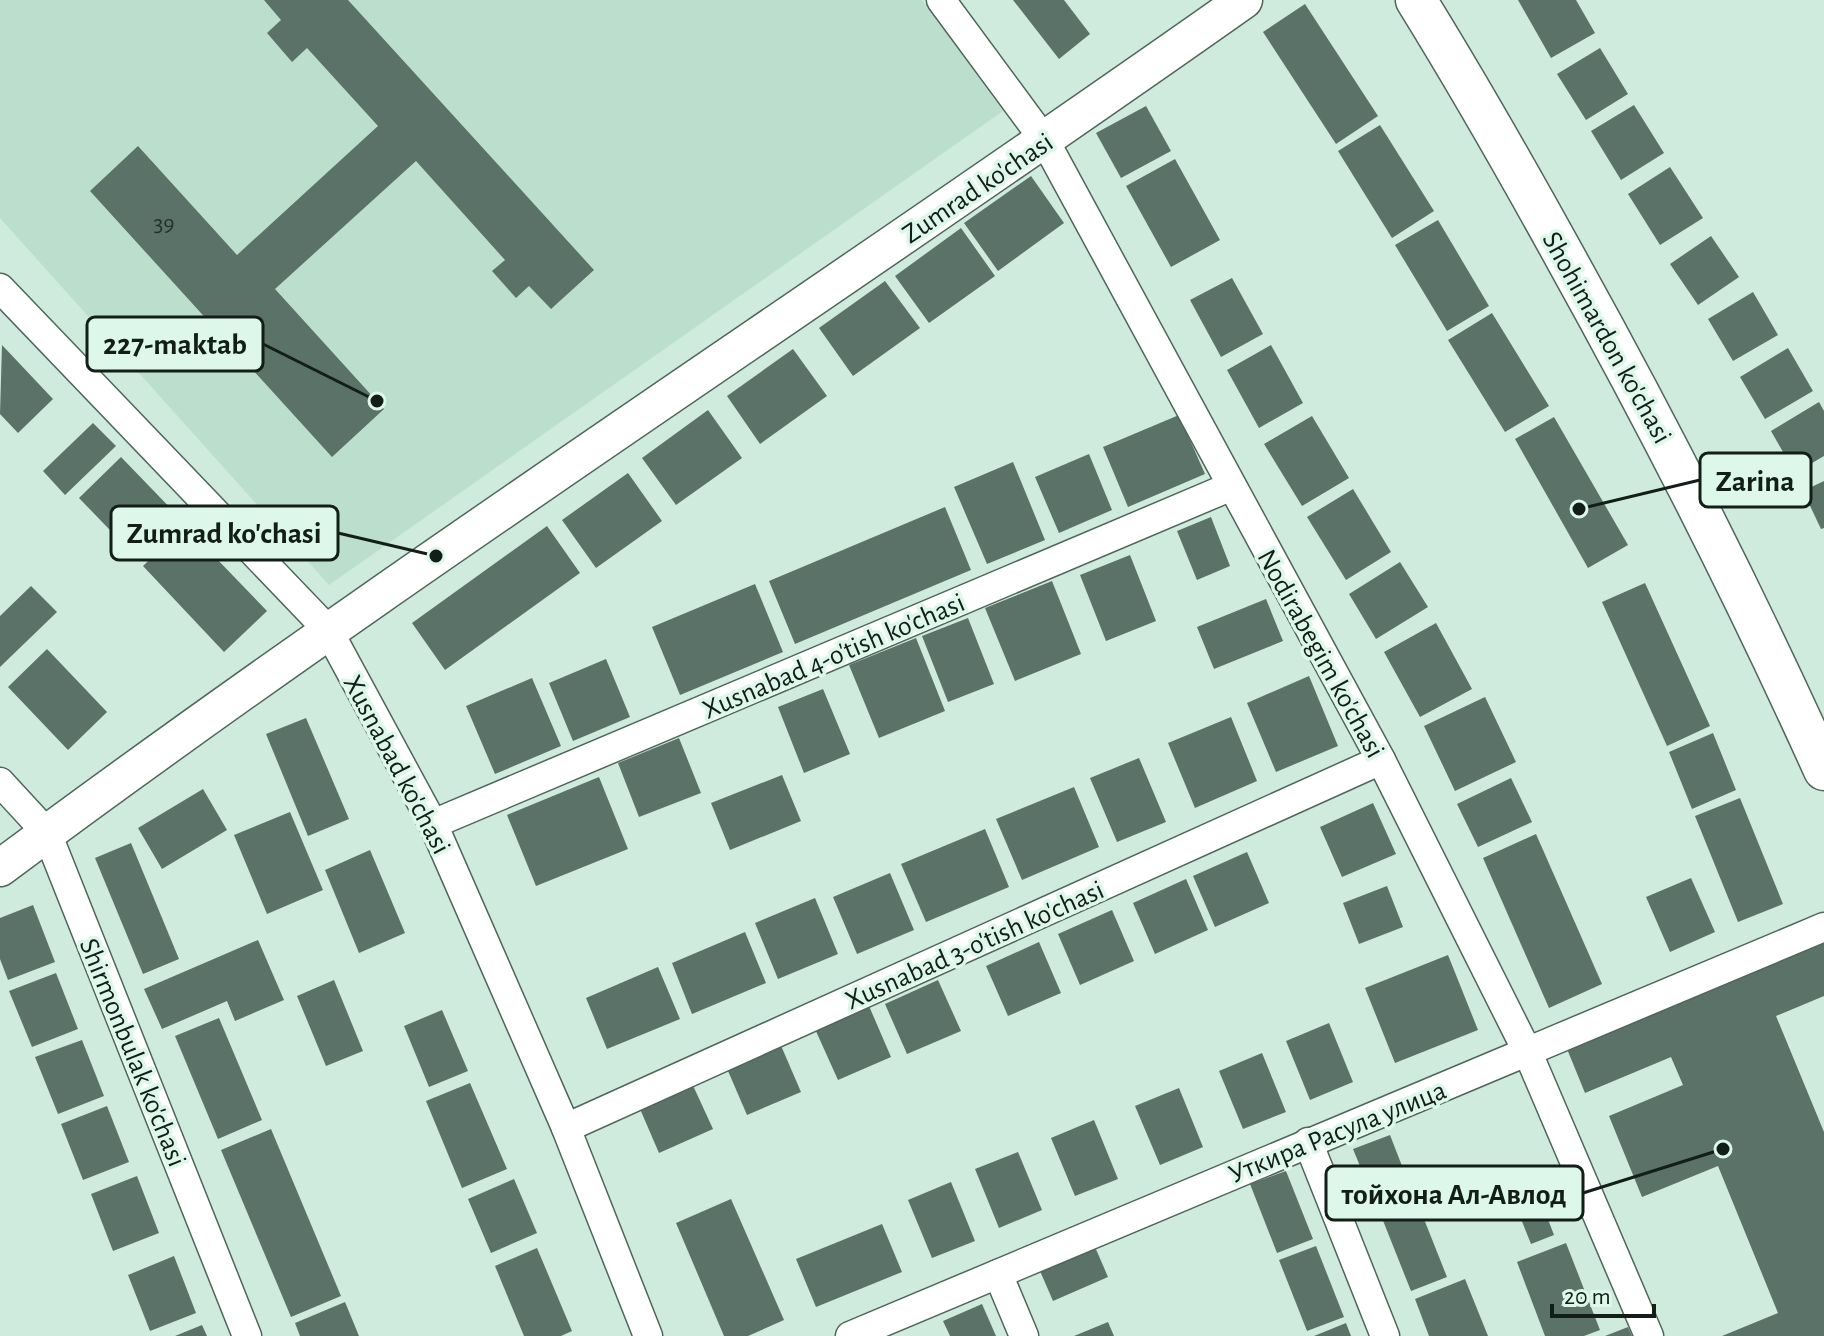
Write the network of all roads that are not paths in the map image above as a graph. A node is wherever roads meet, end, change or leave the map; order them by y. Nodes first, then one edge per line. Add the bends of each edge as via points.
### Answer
1 (941, 0) edge
2 (1244, 0) edge
3 (1416, 0) edge
4 (1045, 141) junction
5 (0, 288) edge
6 (1232, 486) junction
7 (328, 630) junction
8 (1381, 760) junction
9 (1824, 770) edge
10 (0, 782) edge
11 (433, 824) junction
12 (47, 833) junction
13 (0, 868) edge
14 (1824, 927) edge
15 (1528, 1053) junction
16 (566, 1128) junction
17 (1308, 1142) junction
18 (998, 1274) junction
19 (247, 1336) edge
20 (648, 1336) edge
21 (850, 1336) edge
22 (1024, 1336) edge
23 (1385, 1336) edge
24 (1649, 1336) edge

1 - 4 street, Nodirabegim ko'chasi
2 - 4 street, Zumrad ko'chasi
3 - 9 main road, Shohimardon ko'chasi via 1635,383
4 - 6 street, Nodirabegim ko'chasi
4 - 7 street, Zumrad ko'chasi
5 - 7 street, Xusnabad ko'chasi
6 - 8 street, Nodirabegim ko'chasi
6 - 11 street, Xusnabad 4-o'tish ko'chasi
7 - 11 street, Xusnabad ko'chasi
7 - 12 street, Zumrad ko'chasi
8 - 15 street, Nodirabegim ko'chasi
8 - 16 street, Xusnabad 3-o'tish ko'chasi
10 - 12 street, Shirmonbulak ko'chasi
11 - 16 street, Xusnabad ko'chasi
12 - 13 street, Zumrad ko'chasi
12 - 19 street, Shirmonbulak ko'chasi
14 - 15 street, Уткира Расула улица
15 - 17 street, Уткира Расула улица
15 - 24 street, Nodirabegim ko'chasi
16 - 20 street, Xusnabad ko'chasi
17 - 18 street, Уткира Расула улица
17 - 23 street
18 - 21 street, Уткира Расула улица
18 - 22 street

